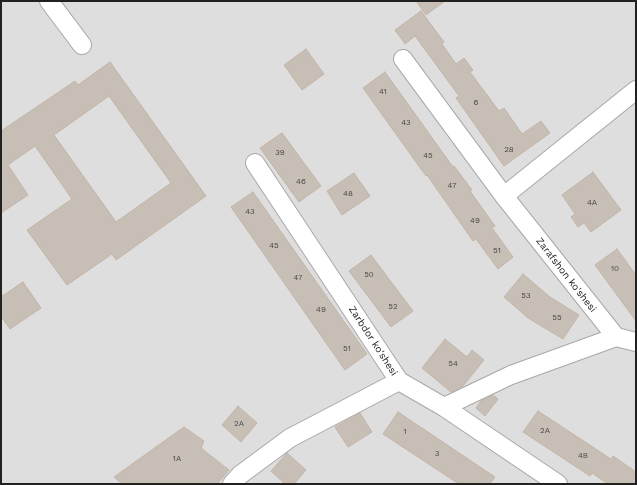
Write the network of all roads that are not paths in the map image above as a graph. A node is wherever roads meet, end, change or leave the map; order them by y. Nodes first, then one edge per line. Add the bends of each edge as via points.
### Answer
1 (48, 1) edge
2 (82, 45) dead end
3 (403, 59) dead end
4 (636, 90) edge
5 (255, 163) dead end
6 (504, 196) junction
7 (616, 337) junction
8 (636, 342) edge
9 (399, 381) junction
10 (444, 407) junction
11 (241, 481) edge
12 (558, 484) edge

1 - 2 street
3 - 6 street, Zarafshon ko'shesi
4 - 6 street
5 - 9 street, Zarbdor ko'shesi
6 - 7 street, Zarafshon ko'shesi
7 - 8 street
7 - 10 street via 511,375
9 - 10 street, Zarbdor ko'shesi
9 - 11 street via 290,438
10 - 12 street, Zarbdor ko'shesi

